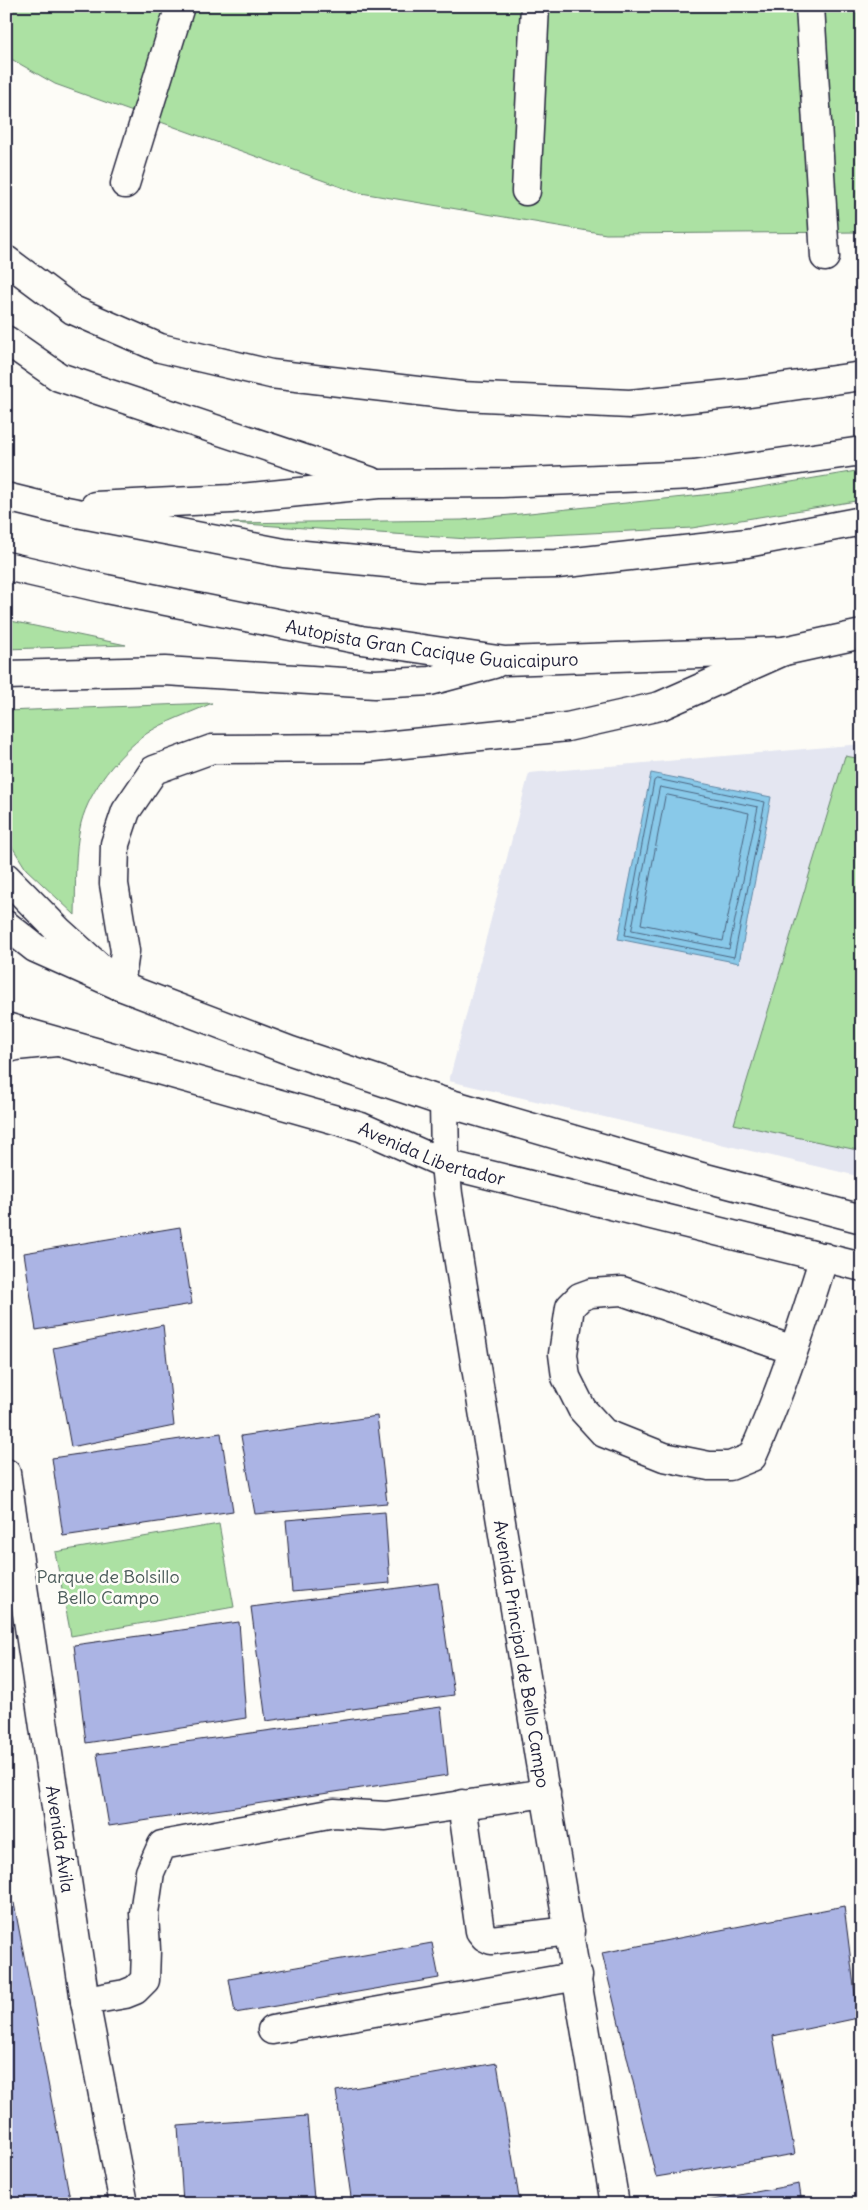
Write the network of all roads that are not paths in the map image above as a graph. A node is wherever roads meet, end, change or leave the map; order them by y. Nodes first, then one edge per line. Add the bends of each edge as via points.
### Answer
1 (180, 6) edge
2 (534, 6) edge
3 (810, 6) edge
4 (125, 184) dead end
5 (526, 191) dead end
6 (825, 257) dead end
7 (6, 260) edge
8 (6, 340) edge
9 (862, 376) edge
10 (862, 451) edge
11 (378, 484) junction
12 (6, 497) edge
13 (51, 508) junction
14 (862, 520) edge
15 (6, 566) edge
16 (862, 634) edge
17 (784, 651) junction
18 (505, 661) junction
19 (6, 675) edge
20 (6, 877) edge
21 (6, 925) edge
22 (120, 986) junction
23 (6, 1027) edge
24 (63, 1042) junction
25 (6, 1049) edge
26 (444, 1102) junction
27 (445, 1164) junction
28 (862, 1219) edge
29 (824, 1257) junction
30 (862, 1268) edge
31 (793, 1350) junction
32 (6, 1473) edge
33 (546, 1793) junction
34 (462, 1804) junction
35 (570, 1931) junction
36 (578, 1976) junction
37 (85, 2001) junction
38 (272, 2030) dead end
39 (124, 2204) edge
40 (615, 2204) edge

1 - 4 main road
2 - 5 main road
3 - 6 main road
7 - 9 main road via 73,310 160,348 271,374 461,396 630,404
8 - 11 main road via 59,377
10 - 11 main road via 694,475 501,483
11 - 13 main road via 231,499
12 - 13 main road
13 - 14 main road via 284,553 428,567 557,564 746,543
15 - 18 main road, Autopista Gran Cacique Guaicaipuro via 361,640
16 - 17 main road, Autopista Gran Cacique Guaicaipuro
17 - 18 main road, Autopista Gran Cacique Guaicaipuro
17 - 22 main road via 660,706 567,728 365,748 212,749 154,770 126,811 115,844 114,884 125,951
18 - 19 main road via 430,681 375,684 165,671
20 - 22 main road
21 - 22 main road via 35,948
22 - 26 main road via 291,1051
23 - 24 main road, Avenida Libertador
24 - 25 main road
24 - 27 main road, Avenida Libertador via 362,1127
26 - 27 main road, Avenida Principal de Bello Campo
26 - 28 main road via 688,1173
27 - 29 main road, Avenida Libertador
27 - 33 main road, Avenida Principal de Bello Campo
29 - 30 main road, Avenida Libertador
29 - 31 main road
31 - 31 main road via 622,1291 591,1293 580,1297 570,1307 563,1354 566,1377 582,1409 604,1433 664,1457 709,1466 730,1466 752,1457
32 - 37 main road, Avenida Ávila
33 - 34 main road
33 - 35 main road, Avenida Principal de Bello Campo
34 - 35 main road via 480,1931 485,1937 490,1940
34 - 37 main road via 386,1816 334,1813 162,1845 150,1872 144,1913 145,1980 125,1994
35 - 36 main road, Avenida Principal de Bello Campo
36 - 38 main road
36 - 40 main road, Avenida Principal de Bello Campo
37 - 39 main road, Avenida Ávila

